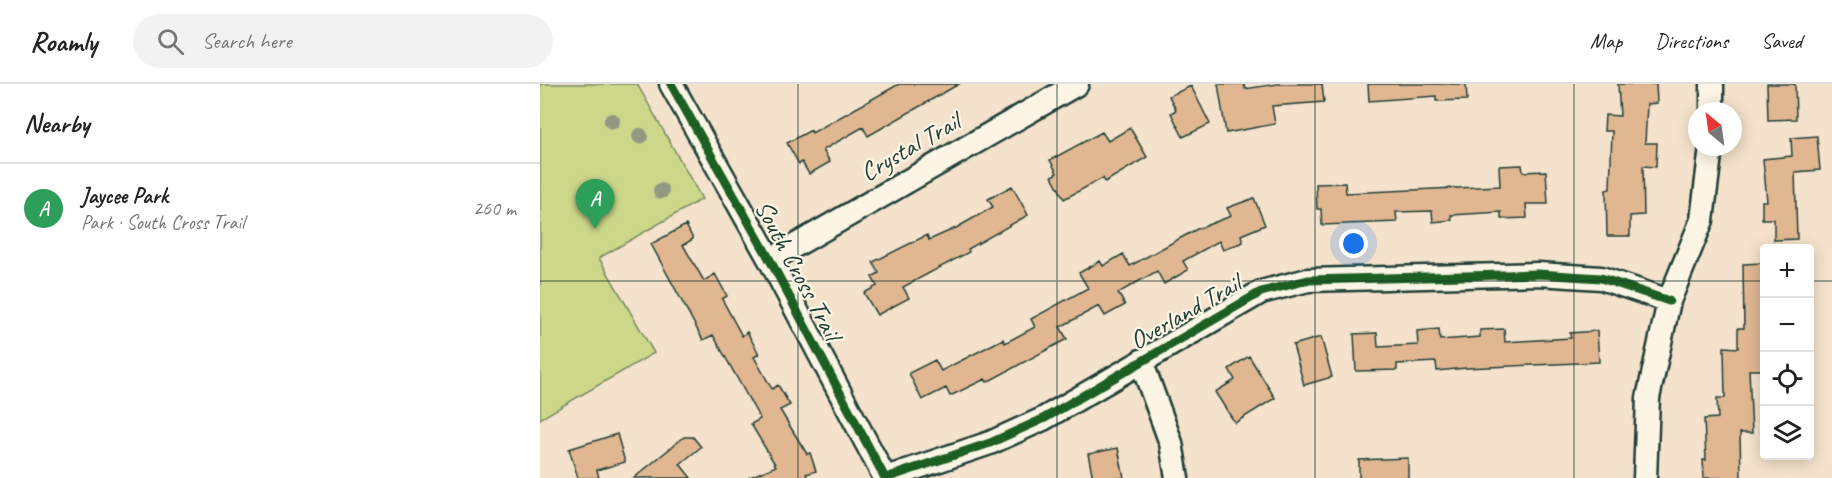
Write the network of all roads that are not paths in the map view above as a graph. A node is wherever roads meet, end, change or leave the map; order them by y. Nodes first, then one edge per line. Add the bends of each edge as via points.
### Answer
1 (671, 84) edge
2 (1077, 84) edge
3 (1712, 84) edge
4 (1712, 102) edge
5 (1711, 156) edge
6 (770, 260) junction
7 (1669, 300) junction
8 (1141, 361) junction
9 (885, 478) edge
10 (1177, 478) edge
11 (1646, 478) edge

1 - 6 street, South Cross Trail
2 - 6 street, Crystal Trail
3 - 4 street
5 - 7 street via 1702,220
6 - 9 street, South Cross Trail
7 - 8 street, Overland Trail via 1601,278 1538,274 1308,280 1261,292
7 - 11 street via 1648,398
8 - 9 street, Overland Trail via 1043,419 990,443
8 - 10 street via 1171,443

